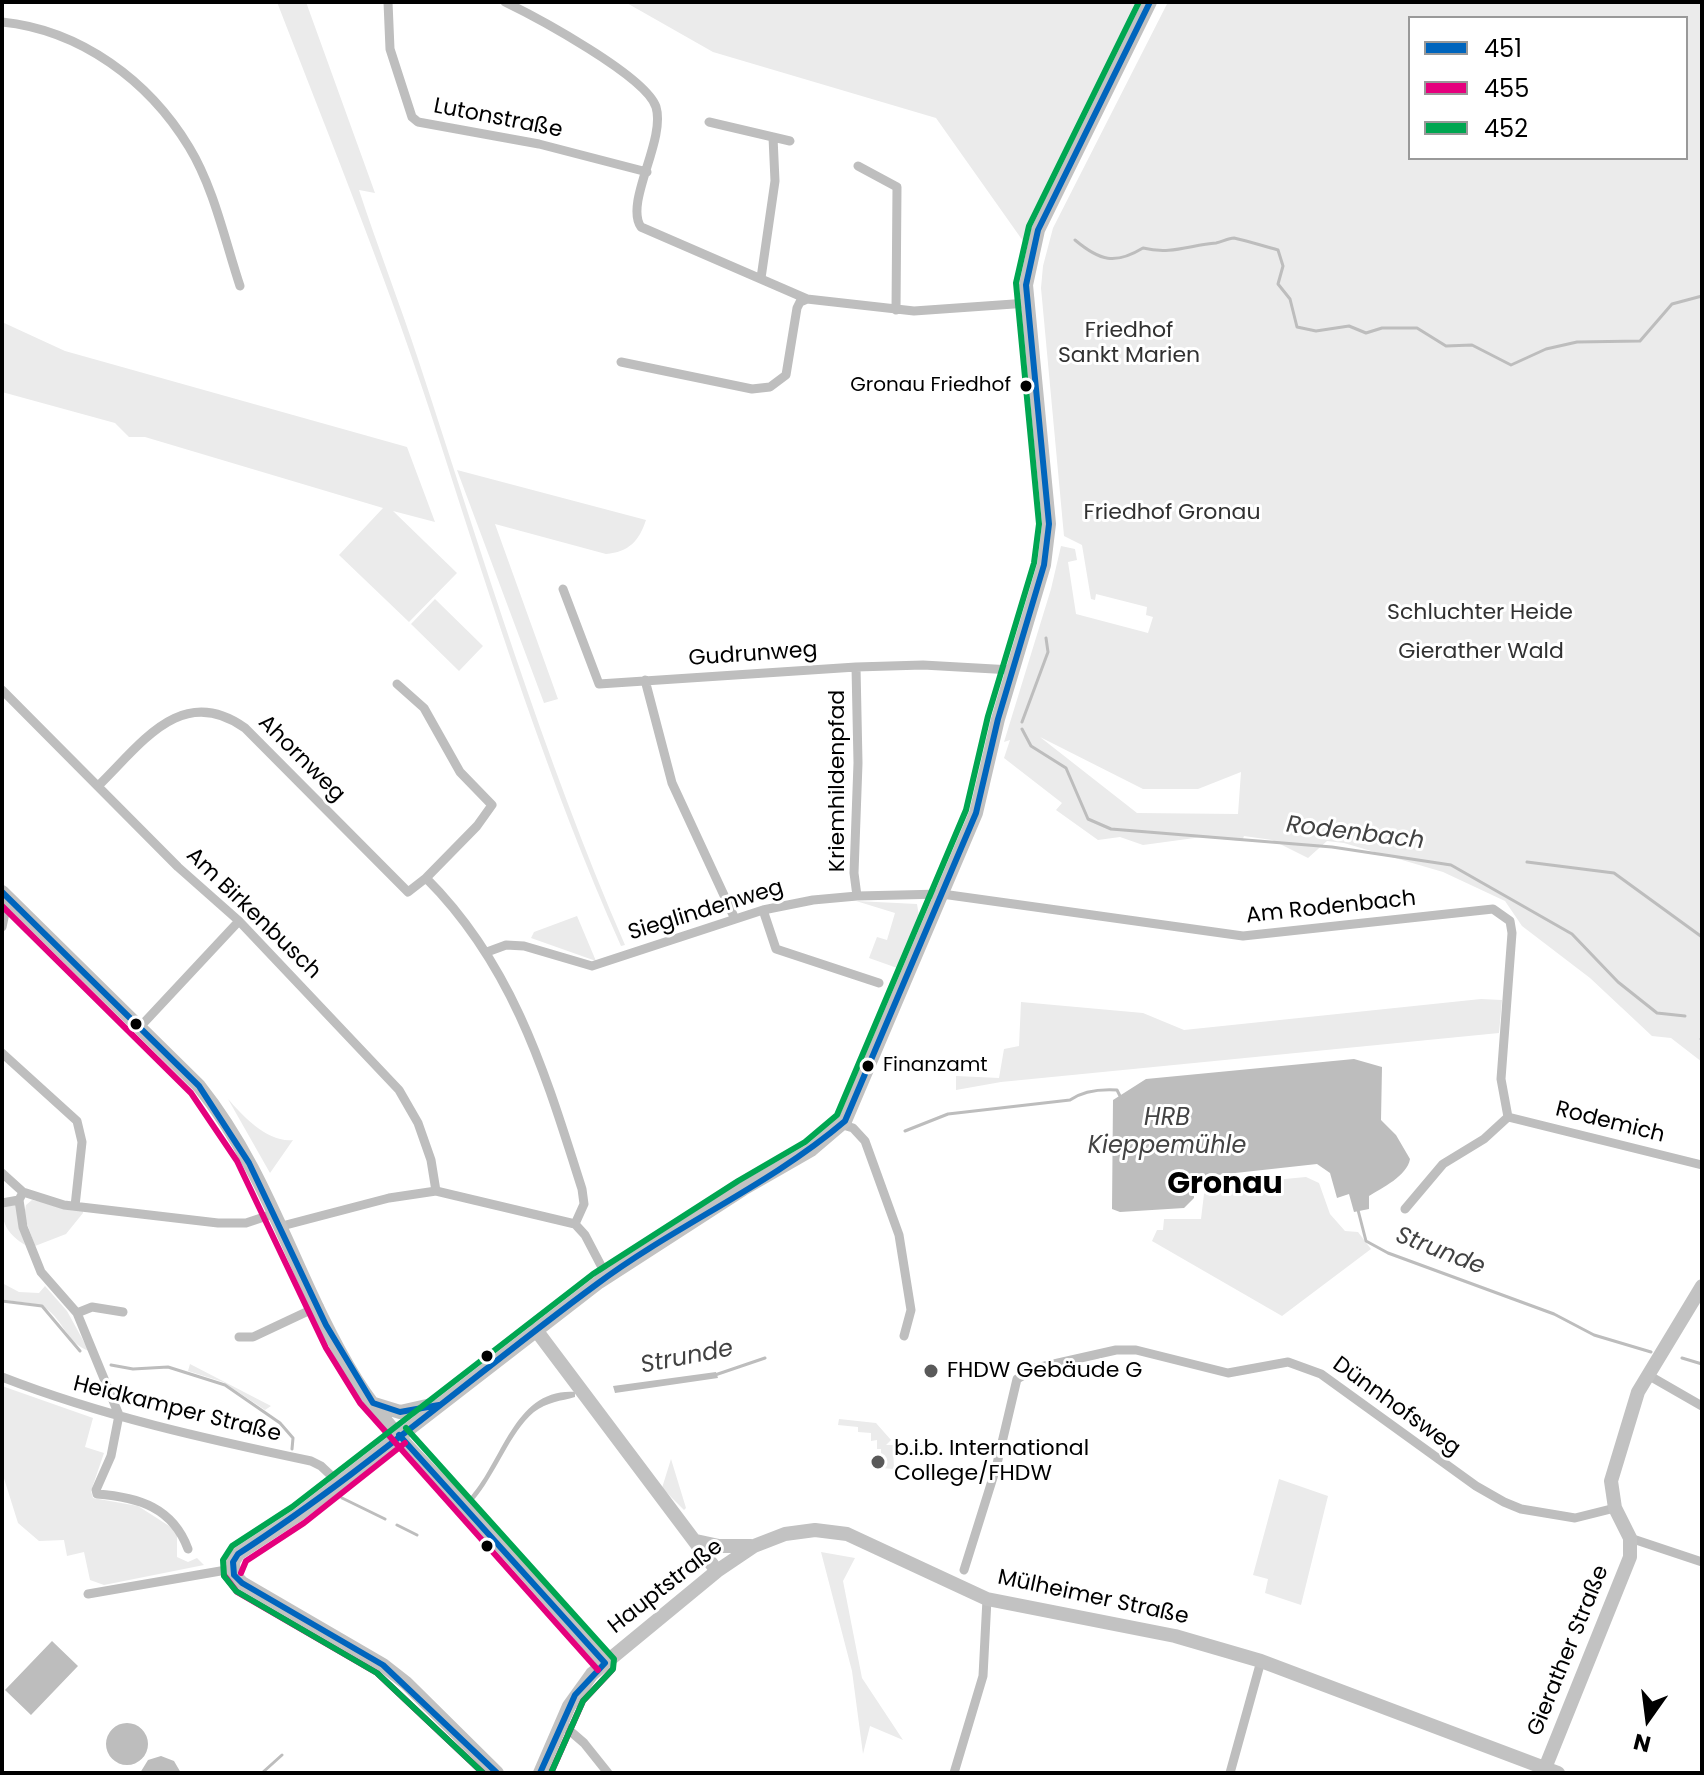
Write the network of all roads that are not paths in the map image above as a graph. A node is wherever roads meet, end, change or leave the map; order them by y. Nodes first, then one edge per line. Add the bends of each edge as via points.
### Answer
1 (388, 2) edge
2 (505, 2) edge
3 (1150, 2) edge
4 (2, 22) edge
5 (709, 122) dead end
6 (773, 137) junction
7 (790, 141) dead end
8 (858, 166) dead end
9 (647, 172) junction
10 (761, 278) junction
11 (240, 286) dead end
12 (807, 299) junction
13 (1028, 303) junction
14 (896, 310) junction
15 (621, 362) dead end
16 (563, 589) dead end
17 (856, 667) junction
18 (1012, 670) junction
19 (645, 680) junction
20 (397, 684) dead end
21 (2, 690) edge
22 (99, 785) junction
23 (426, 878) junction
24 (942, 894) junction
25 (5, 896) edge
26 (857, 896) junction
27 (763, 910) junction
28 (735, 919) junction
29 (239, 921) junction
30 (2, 927) edge
31 (487, 952) junction
32 (879, 983) dead end
33 (139, 1028) junction
34 (2, 1053) edge
35 (1508, 1117) junction
36 (843, 1125) junction
37 (1702, 1165) edge
38 (2, 1173) edge
39 (436, 1191) junction
40 (21, 1196) junction
41 (2, 1203) edge
42 (75, 1206) junction
43 (1405, 1209) dead end
44 (279, 1219) junction
45 (575, 1224) junction
46 (607, 1277) junction
47 (1702, 1286) edge
48 (319, 1306) junction
49 (123, 1312) dead end
50 (77, 1313) junction
51 (536, 1330) junction
52 (904, 1336) dead end
53 (239, 1337) dead end
54 (1648, 1375) junction
55 (2, 1377) edge
56 (373, 1403) junction
57 (439, 1405) junction
58 (1702, 1406) edge
59 (119, 1415) junction
60 (399, 1435) junction
61 (339, 1483) junction
62 (1615, 1508) junction
63 (785, 1534) joint
64 (1630, 1538) junction
65 (696, 1541) junction
66 (754, 1546) junction
67 (188, 1549) dead end
68 (1702, 1562) edge
69 (232, 1569) junction
70 (964, 1570) dead end
71 (717, 1571) junction
72 (88, 1594) dead end
73 (987, 1599) junction
74 (1261, 1661) junction
75 (605, 1663) junction
76 (562, 1724) junction
77 (1549, 1772) edge
78 (497, 1773) edge
79 (540, 1773) edge
80 (608, 1773) edge
81 (954, 1773) edge
82 (1230, 1773) edge

1 - 9 street, Lutonstraße via 393,60 418,122 539,144
2 - 9 street via 581,44 649,95 657,124
3 - 13 main road via 1038,230 1027,273
4 - 11 street via 69,41 118,65 159,107 190,148
5 - 6 street
6 - 7 street
6 - 10 street via 775,181
8 - 14 street via 897,187
9 - 10 street via 636,217 641,227
10 - 12 street
12 - 14 street
12 - 15 street via 797,308 786,375 770,387 752,389
13 - 14 street
13 - 18 main road via 1049,533
16 - 19 street, Gudrunweg via 599,684
17 - 18 street, Gudrunweg
17 - 19 street, Gudrunweg
17 - 26 street, Kriemhildenpfad
18 - 24 main road via 976,813
19 - 28 street via 672,783
20 - 23 street via 424,708 460,772 492,805
21 - 22 street, Am Birkenbusch
22 - 23 street, Ahornweg via 169,720 196,711 227,715 408,892
22 - 29 street, Am Birkenbusch
23 - 31 street
24 - 26 street, Sieglindenweg
24 - 35 street, Am Rodenbach via 1231,936 1493,909 1510,921 1512,933 1501,1079
24 - 36 main road
25 - 30 street
25 - 33 main road
26 - 27 street, Sieglindenweg
27 - 28 street, Sieglindenweg
27 - 32 street via 776,949
28 - 31 street, Sieglindenweg via 592,966 524,946
29 - 33 street
29 - 39 street, Am Birkenbusch via 399,1090 418,1123
31 - 45 street via 537,1048 582,1189 584,1204
33 - 44 main road via 222,1115
34 - 42 street via 77,1121 82,1142
35 - 37 street, Rodemich
35 - 43 street via 1443,1164
36 - 46 main road
36 - 52 street via 865,1141 899,1235 911,1310
38 - 40 street
39 - 44 street
39 - 45 street
40 - 41 street
40 - 42 street
40 - 50 street via 30,1248 41,1272
42 - 44 street via 218,1223
44 - 48 main road
45 - 46 street
46 - 51 main road
47 - 54 main road
48 - 53 street via 253,1337
48 - 56 main road
49 - 50 street via 92,1307
50 - 59 street
51 - 57 main road
51 - 65 main road
54 - 58 street
54 - 62 main road via 1630,1413 1611,1481
55 - 59 street, Heidkamper Straße
56 - 57 main road via 400,1412
56 - 60 main road
57 - 60 main road
59 - 61 street, Heidkamper Straße via 311,1461
59 - 67 street via 97,1494 150,1504 180,1528
60 - 61 main road
60 - 75 main road
61 - 69 main road via 238,1554
62 - 64 main road
62 - 70 street, Dünnhofsweg via 1575,1518 1504,1502 1321,1374 1288,1362 1228,1373 1136,1350 1116,1350 1036,1368 1017,1379
63 - 66 main road, Hauptstraße
63 - 73 main road, Mülheimer Straße via 847,1534
64 - 68 street
64 - 77 main road, Gierather Straße via 1630,1557
65 - 66 main road
65 - 71 main road
66 - 71 main road, Hauptstraße
69 - 72 street
69 - 78 main road via 242,1583 383,1665
71 - 75 main road, Hauptstraße
73 - 74 main road, Mülheimer Straße via 1175,1636
73 - 81 street via 983,1676
74 - 77 main road, Mülheimer Straße
74 - 82 street
75 - 76 main road, Hauptstraße via 582,1685
76 - 79 main road, Hauptstraße
76 - 80 street

